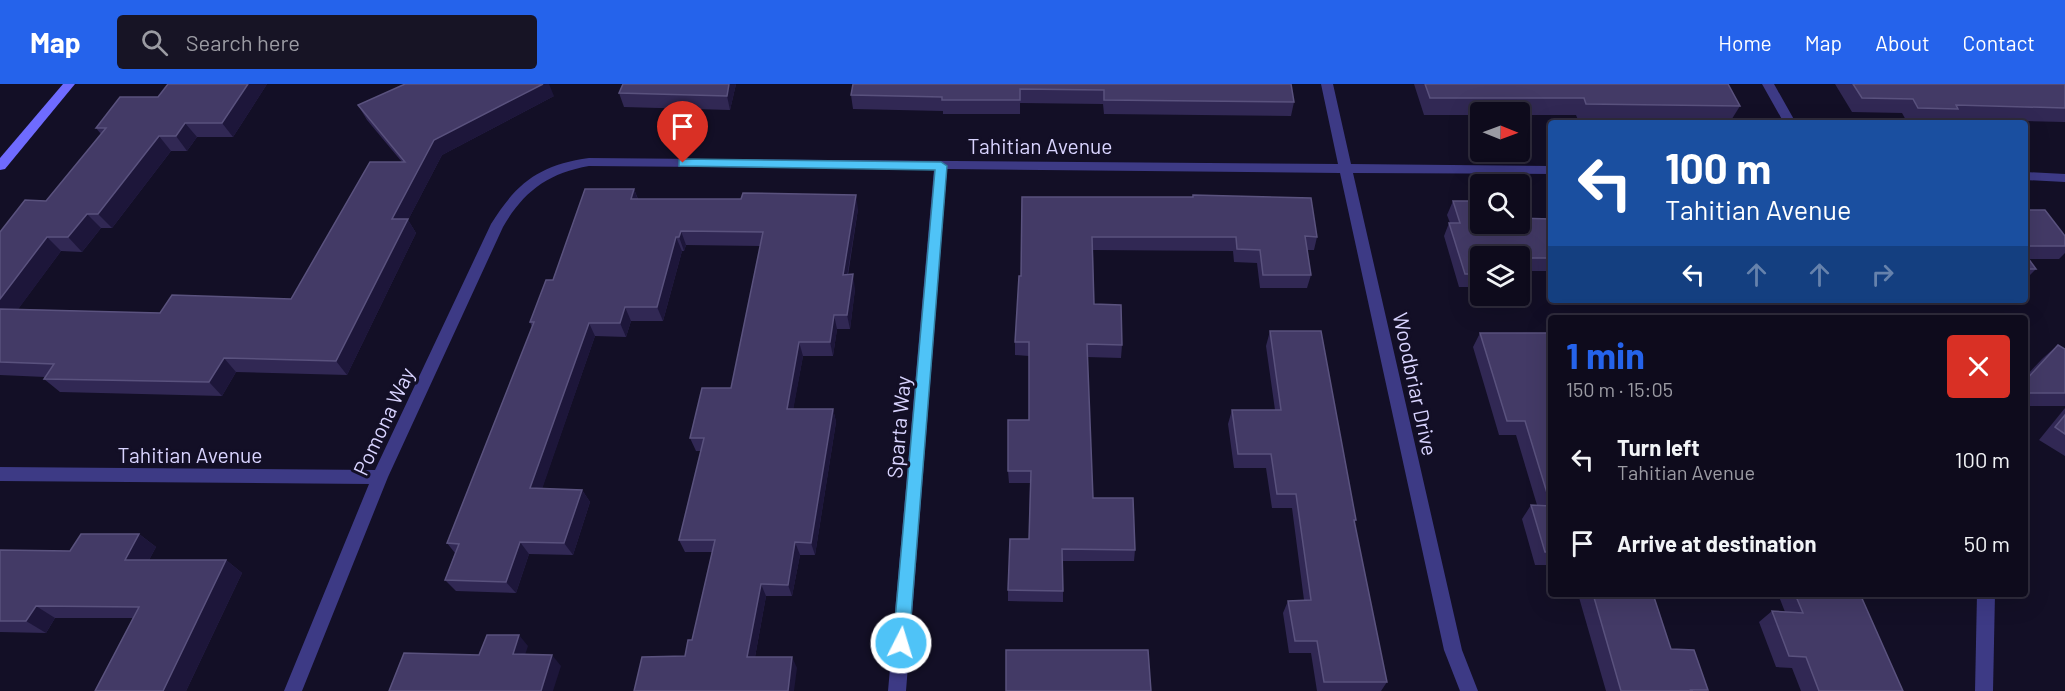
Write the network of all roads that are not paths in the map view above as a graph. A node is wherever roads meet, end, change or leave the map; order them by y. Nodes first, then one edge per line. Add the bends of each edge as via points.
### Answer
1 (69, 84) edge
2 (1327, 84) edge
3 (1768, 84) edge
4 (1788, 120) edge
5 (0, 166) edge
6 (941, 166) junction
7 (1347, 168) junction
8 (1548, 170) edge
9 (2028, 176) edge
10 (2065, 177) edge
11 (533, 181) joint
12 (0, 474) edge
13 (380, 477) junction
14 (1986, 597) edge
15 (293, 691) edge
16 (897, 691) edge
17 (1469, 691) edge
18 (1984, 691) edge

1 - 5 main road
2 - 7 street, Woodbriar Drive
3 - 4 street
6 - 7 street, Tahitian Avenue
6 - 11 street, Tahitian Avenue via 589,162 552,171
6 - 16 street, Sparta Way
7 - 8 street, Tahitian Avenue
7 - 17 street, Woodbriar Drive via 1453,650
9 - 10 street
11 - 13 street, Pomona Way via 508,206 496,228
12 - 13 street, Tahitian Avenue
13 - 15 street, Pomona Way
14 - 18 street

